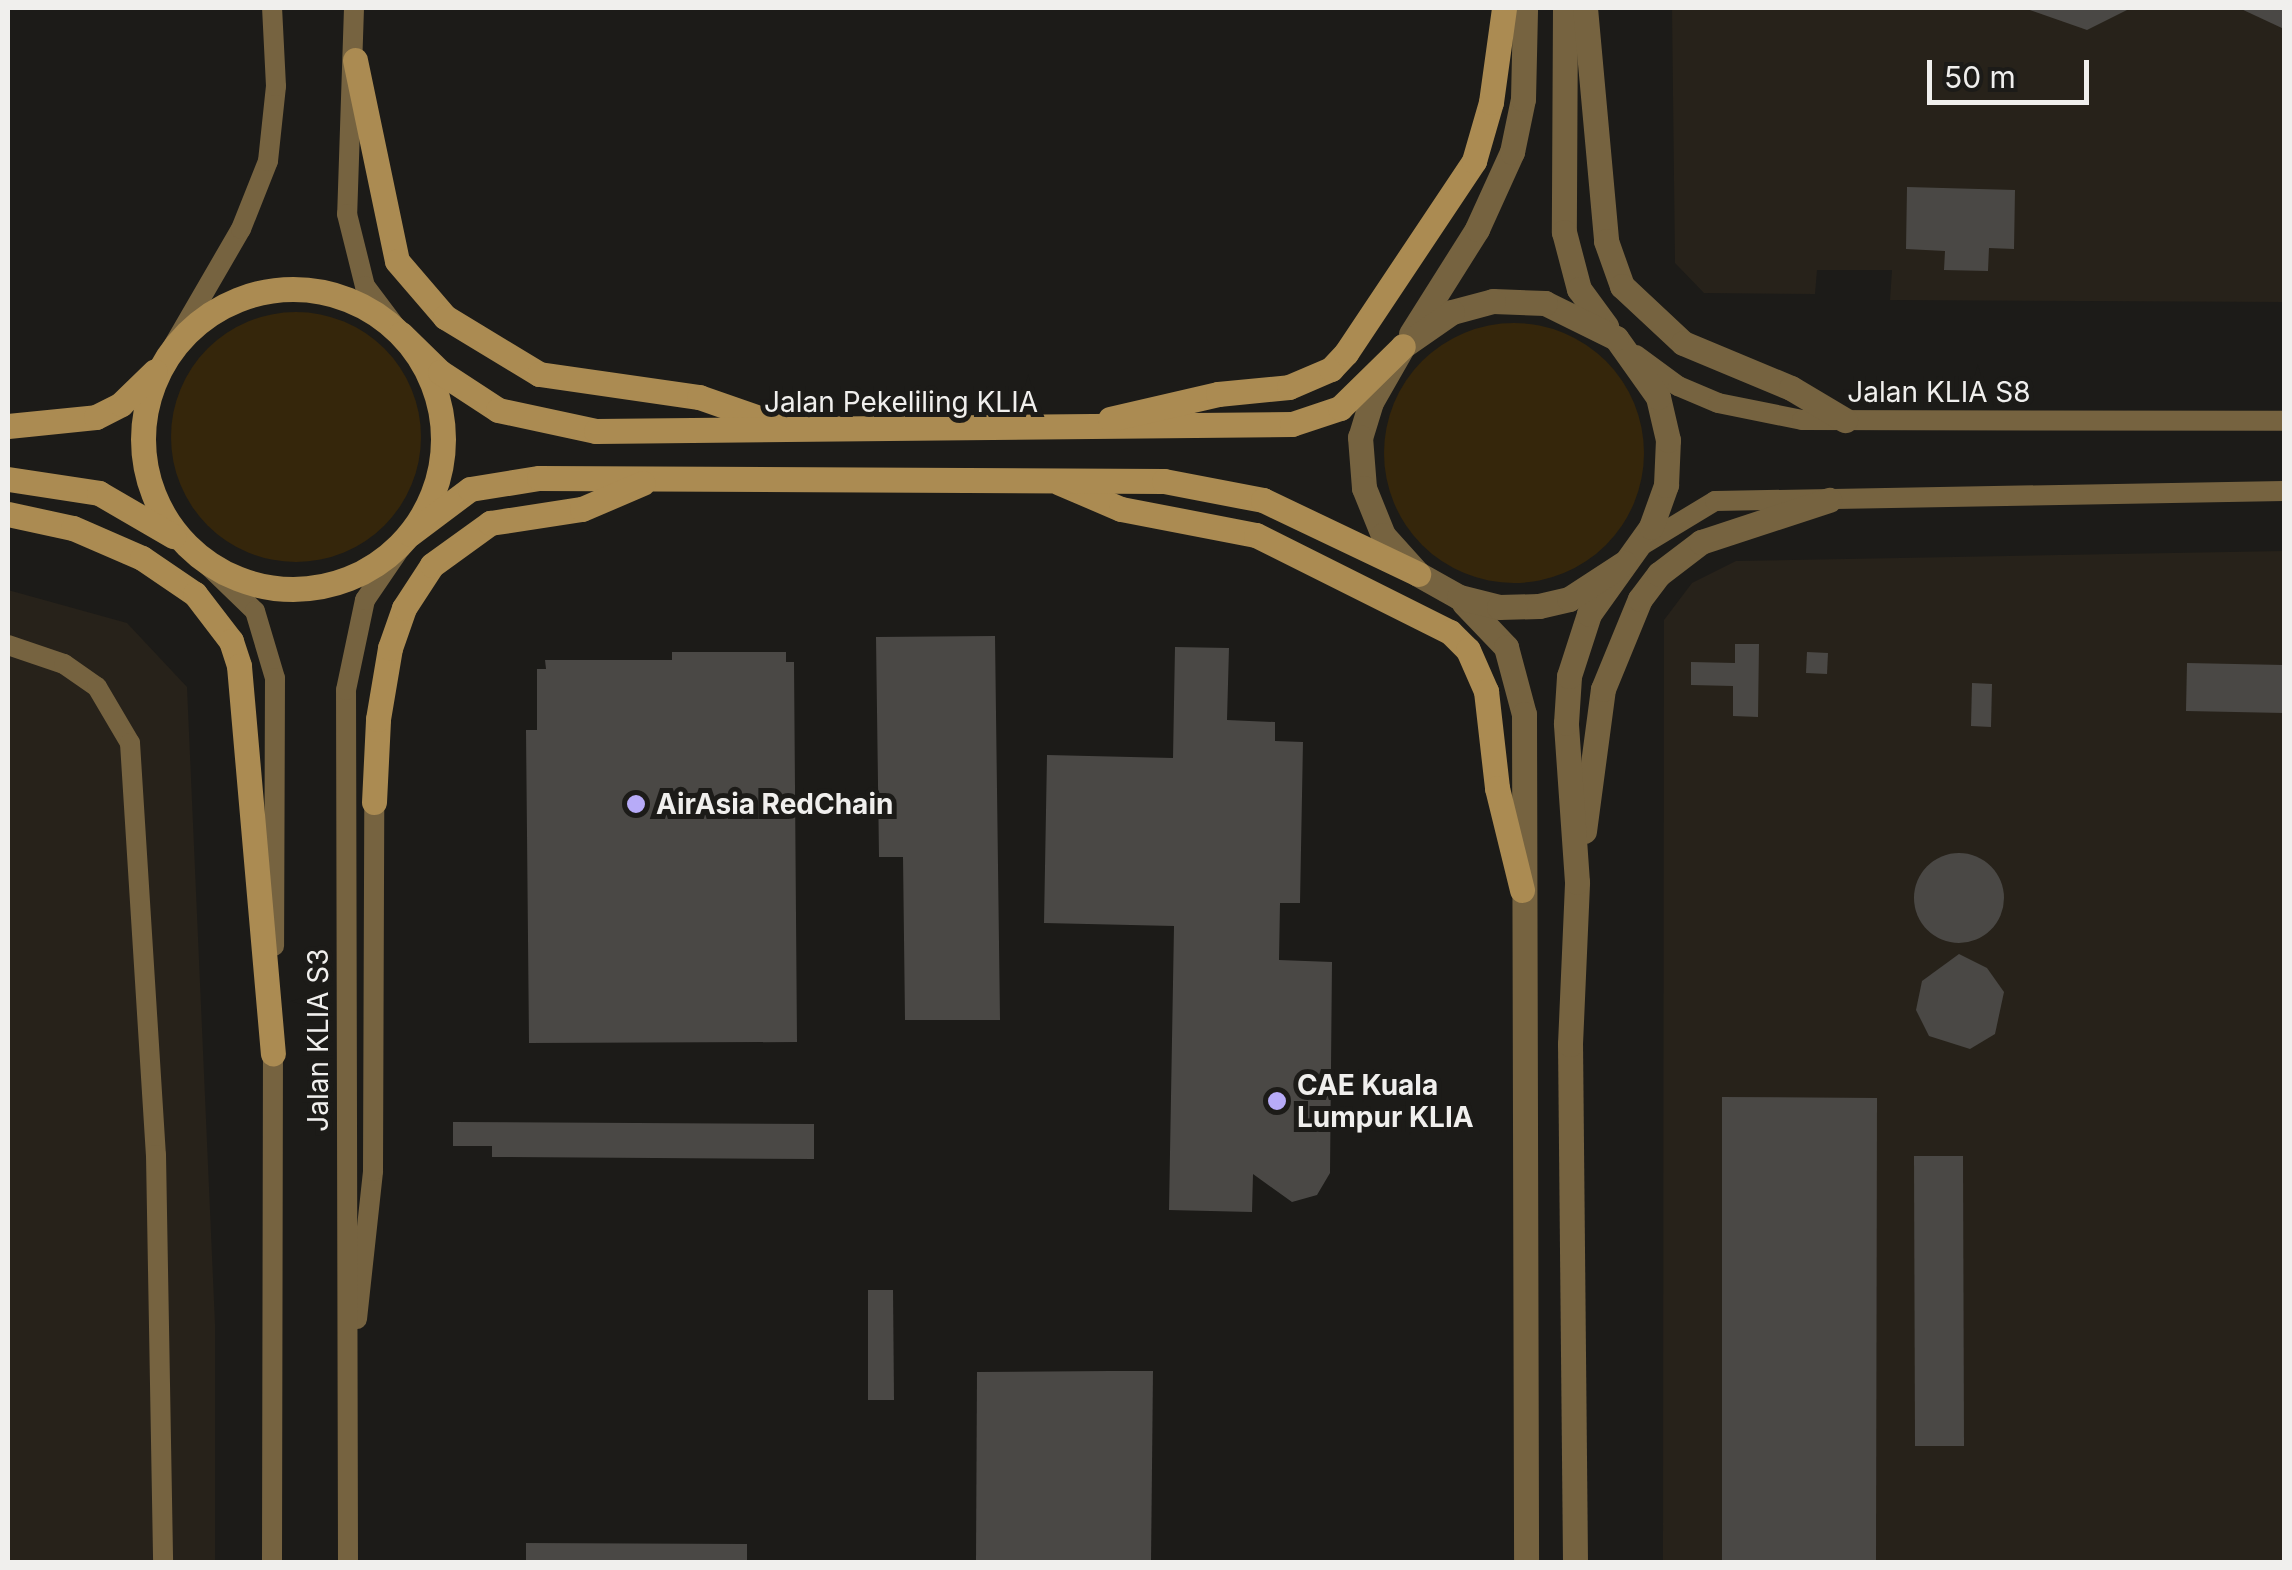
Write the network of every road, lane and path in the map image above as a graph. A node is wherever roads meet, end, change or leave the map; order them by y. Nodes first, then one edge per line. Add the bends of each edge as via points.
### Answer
1 (272, 8) edge
2 (354, 8) edge
3 (1504, 8) edge
4 (1525, 8) edge
5 (1565, 8) edge
6 (1585, 8) edge
7 (355, 60) junction
8 (401, 334) junction
9 (1616, 338) junction
10 (1403, 346) junction
11 (169, 353) junction
12 (1845, 420) junction
13 (2284, 421) edge
14 (8, 426) edge
15 (1061, 430) junction
16 (803, 433) junction
17 (1045, 477) junction
18 (8, 478) edge
19 (652, 479) junction
20 (2284, 491) edge
21 (1829, 500) junction
22 (8, 514) edge
23 (410, 534) junction
24 (193, 551) junction
25 (1624, 563) junction
26 (1418, 574) junction
27 (1458, 598) junction
28 (8, 644) edge
29 (374, 802) joint
30 (1578, 882) junction
31 (1522, 890) junction
32 (273, 1054) junction
33 (348, 1370) junction
34 (163, 1562) edge
35 (272, 1562) edge
36 (348, 1562) edge
37 (1526, 1562) edge
38 (1575, 1562) edge

1 - 11 street via 276,86 268,161 241,229
2 - 7 street
3 - 15 main road via 1491,102 1474,161 1360,336 1331,369 1290,386 1218,394
4 - 10 street, Jalan Pekeliling KLIA via 1523,98 1512,152 1477,229
5 - 9 street, Jalan Pekeliling KLIA via 1568,264
6 - 12 street via 1600,197 1611,264 1622,286 1659,326 1707,358 1791,388
7 - 8 street via 346,214 352,252 365,286
7 - 16 main road via 397,262 445,317 539,374 699,397
8 - 11 main road, Jalan Pekeliling KLIA via 352,302 280,289 237,299 199,321
8 - 16 main road, Jalan Pekeliling KLIA via 471,395 535,422 596,431
8 - 23 main road, Jalan Pekeliling KLIA via 426,369 441,410 443,454 432,496
9 - 10 street, Jalan Pekeliling KLIA via 1545,303 1493,301 1452,312
9 - 12 street, Jalan KLIA S8 via 1678,386 1718,403 1762,416
9 - 25 street, Jalan Pekeliling KLIA via 1658,397 1668,440 1666,485 1651,527
10 - 15 main road, Jalan Pekeliling KLIA via 1362,392 1316,419 1250,427
10 - 26 street, Jalan Pekeliling KLIA via 1370,402 1361,454 1364,488 1383,536
11 - 14 main road, Jalan Pekeliling KLIA via 143,386 96,416
11 - 24 main road, Jalan Pekeliling KLIA via 143,420 143,456 160,508
12 - 13 street, Jalan KLIA S8
15 - 16 main road, Jalan Pekeliling KLIA
17 - 19 main road, Jalan Pekeliling KLIA
17 - 26 main road, Jalan Pekeliling KLIA via 1228,490 1310,520
17 - 31 main road via 1121,509 1256,535 1450,632 1468,650 1486,691 1497,788
18 - 24 main road, Jalan Pekeliling KLIA via 100,493
19 - 23 main road, Jalan Pekeliling KLIA via 498,480 470,490
19 - 29 main road via 582,509 490,523 432,565 404,608 390,648
20 - 21 street
21 - 25 street via 1715,501 1659,529
21 - 30 street via 1700,542 1658,574 1640,598 1603,688
22 - 32 main road via 72,528 142,558 195,594 231,641 240,666
23 - 24 main road, Jalan Pekeliling KLIA via 374,567 332,584 300,587 235,577
23 - 33 street, Jalan KLIA S3 via 365,600 346,690
24 - 32 street, Jalan KLIA S3 via 255,611 275,678
25 - 27 street, Jalan Pekeliling KLIA via 1569,598 1540,606 1498,607
25 - 30 street via 1589,614 1569,676 1566,723
26 - 27 street, Jalan Pekeliling KLIA
27 - 31 street via 1506,646 1521,688
28 - 34 street via 64,664 97,687 130,743 156,1155
29 - 33 street via 373,1171 368,1254
30 - 38 street via 1570,1044
31 - 37 street
32 - 35 street, Jalan KLIA S3
33 - 36 street, Jalan KLIA S3

